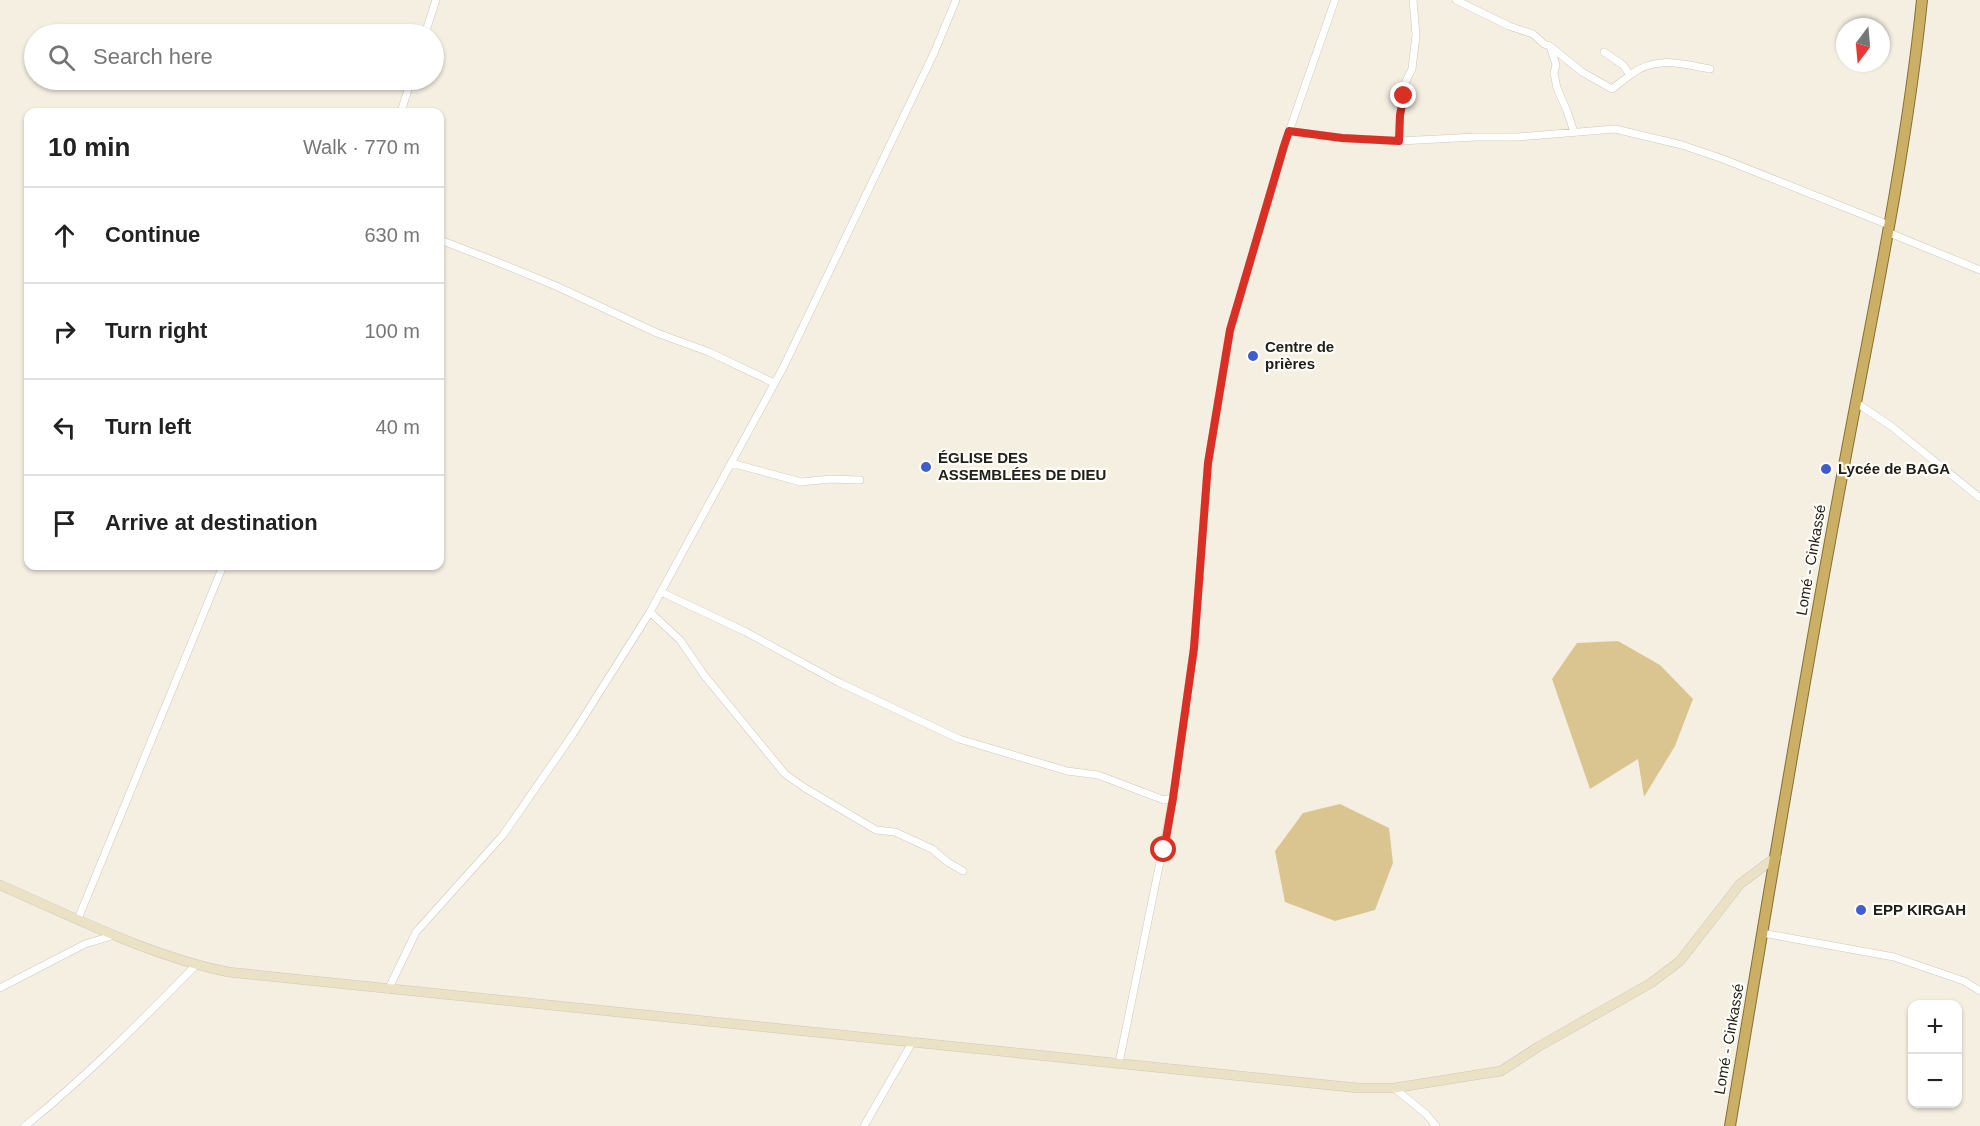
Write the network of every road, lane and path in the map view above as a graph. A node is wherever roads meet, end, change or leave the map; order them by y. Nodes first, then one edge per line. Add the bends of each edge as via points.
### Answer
1 (436, 0) edge
2 (957, 0) edge
3 (1335, 0) edge
4 (1413, 0) edge
5 (1456, 0) edge
6 (1922, 0) edge
7 (428, 24) edge
8 (1550, 46) junction
9 (1604, 52) dead end
10 (1710, 69) dead end
11 (1630, 75) junction
12 (408, 90) edge
13 (401, 108) edge
14 (1289, 131) junction
15 (1574, 132) junction
16 (1399, 141) junction
17 (1888, 228) junction
18 (444, 241) edge
19 (1980, 270) edge
20 (774, 383) junction
21 (1855, 402) junction
22 (731, 463) junction
23 (860, 480) dead end
24 (1980, 498) edge
25 (222, 570) edge
26 (661, 592) junction
27 (650, 612) junction
28 (1173, 798) junction
29 (1776, 857) junction
30 (963, 870) dead end
31 (0, 885) edge
32 (78, 919) junction
33 (1762, 933) junction
34 (115, 935) junction
35 (195, 966) junction
36 (0, 988) edge
37 (388, 990) junction
38 (1980, 992) edge
39 (913, 1041) junction
40 (1119, 1063) junction
41 (1394, 1088) junction
42 (25, 1126) edge
43 (864, 1126) edge
44 (1436, 1126) edge
45 (1730, 1126) edge

1 - 7 street
2 - 20 street
3 - 14 street
4 - 16 street via 1416,35 1400,115
5 - 8 street via 1533,34
6 - 17 highway, Lomé - Cinkassé
8 - 11 street via 1582,72 1612,89
8 - 15 street via 1557,88
9 - 11 street
10 - 11 street via 1674,62 1651,63
12 - 13 street
14 - 16 street
14 - 28 street via 1230,330 1208,463 1194,648
15 - 16 street
15 - 17 street via 1615,129 1682,145
17 - 19 street
17 - 21 highway, Lomé - Cinkassé
18 - 20 street via 556,286
20 - 22 street
21 - 24 street
21 - 29 highway, Lomé - Cinkassé
22 - 23 street via 801,482
22 - 26 street
25 - 32 street
26 - 27 street
26 - 28 street via 959,739 1066,771 1098,776 1164,800
27 - 30 street via 680,640 785,774 876,830 895,832 932,849
27 - 37 street via 503,835 416,932
28 - 40 street
29 - 33 highway, Lomé - Cinkassé
29 - 41 main road via 1740,884 1680,961 1651,983 1501,1071
31 - 32 main road
32 - 34 main road
33 - 38 street via 1894,957 1964,981
33 - 45 highway, Lomé - Cinkassé
34 - 35 main road
34 - 36 street via 85,944
35 - 37 main road
35 - 42 street via 141,1021
37 - 39 main road
39 - 40 main road
39 - 43 street
40 - 41 main road via 1358,1088
41 - 44 street

